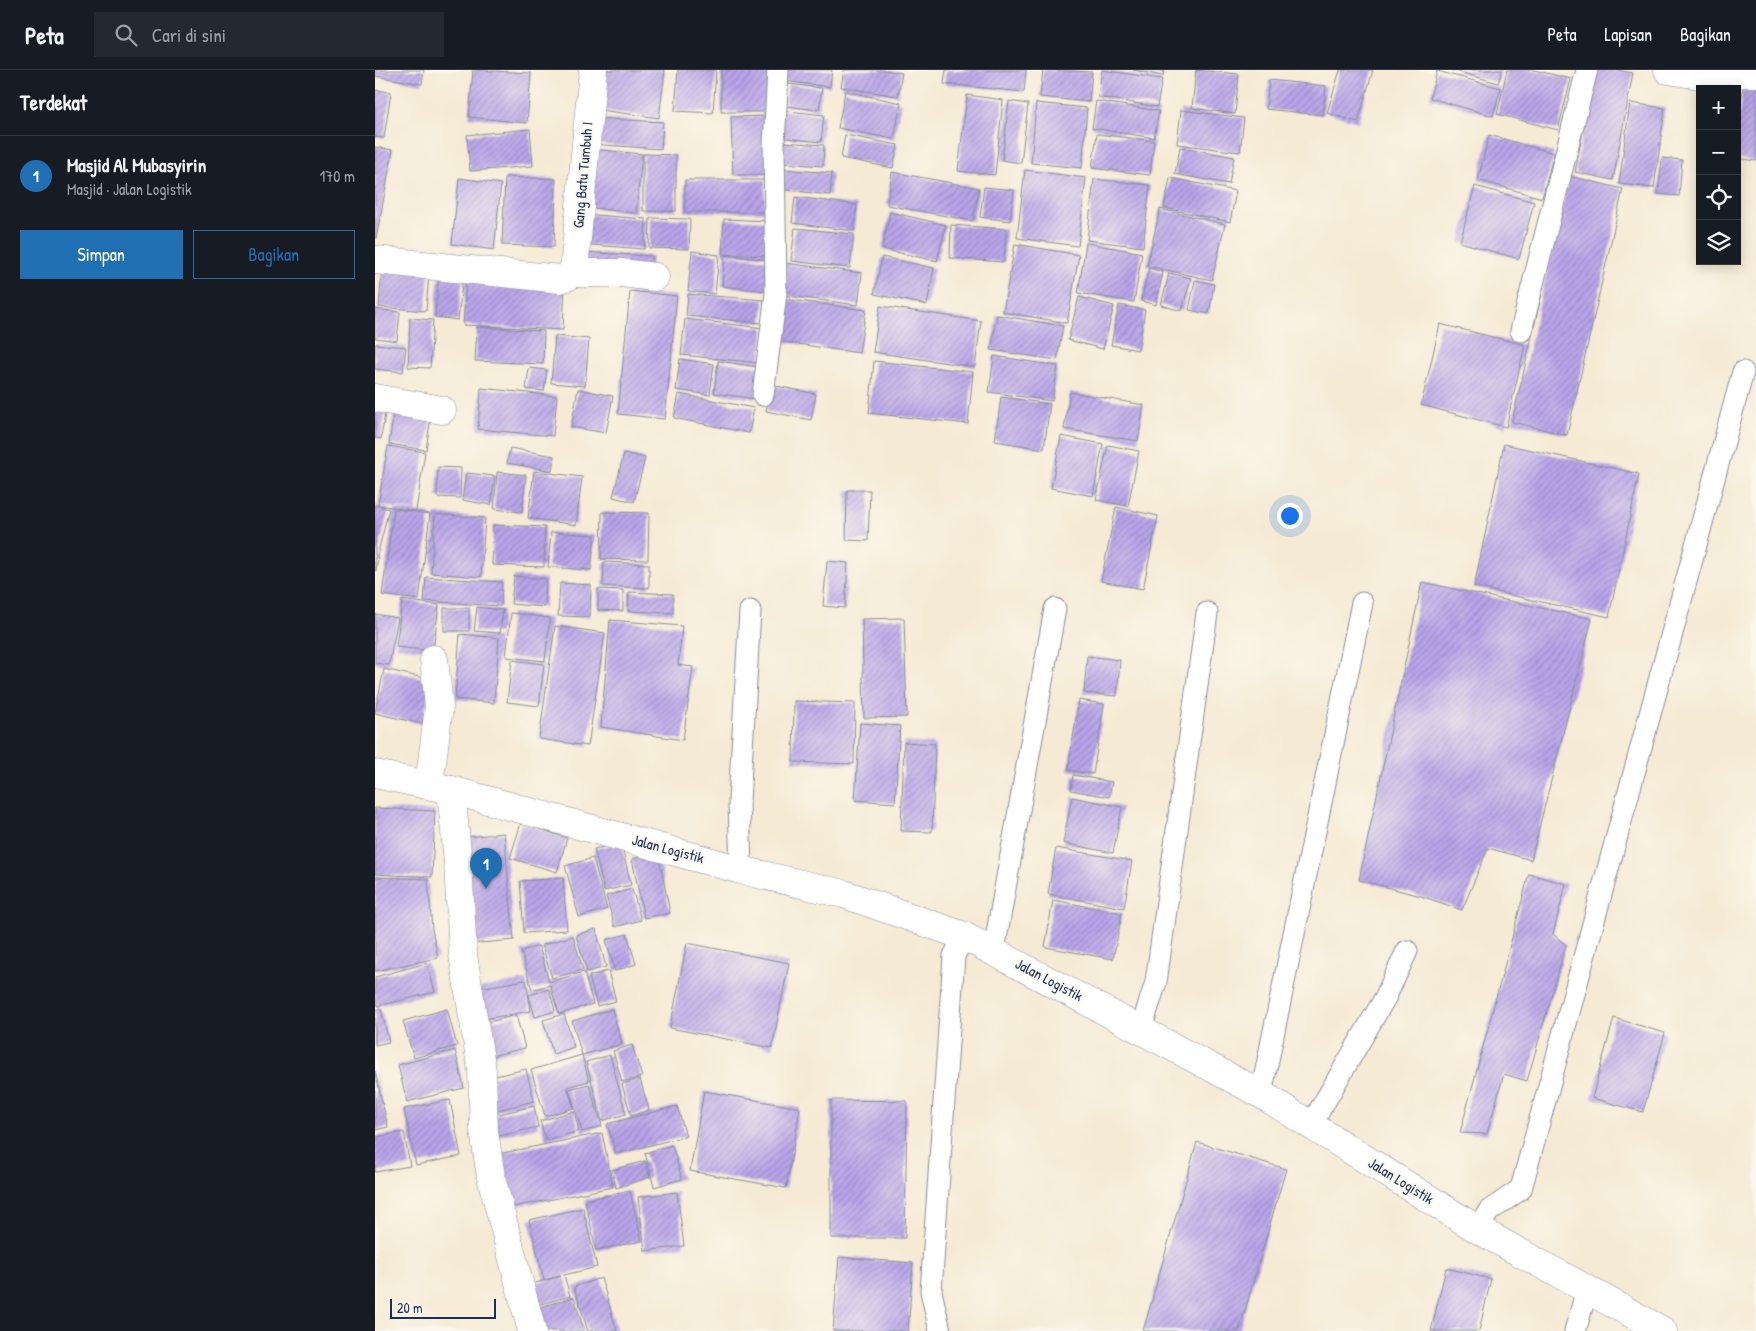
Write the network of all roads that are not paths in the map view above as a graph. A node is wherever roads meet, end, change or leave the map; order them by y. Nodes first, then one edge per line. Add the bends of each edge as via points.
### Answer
1 (593, 70) edge
2 (778, 70) edge
3 (1587, 70) edge
4 (1668, 70) edge
5 (1756, 72) edge
6 (375, 260) edge
7 (570, 275) junction
8 (655, 277) dead end
9 (1521, 331) dead end
10 (1743, 372) dead end
11 (763, 395) dead end
12 (375, 398) edge
13 (442, 410) dead end
14 (1363, 603) dead end
15 (1055, 609) dead end
16 (750, 610) dead end
17 (1207, 613) dead end
18 (434, 658) dead end
19 (375, 774) edge
20 (440, 787) junction
21 (741, 870) junction
22 (964, 936) junction
23 (994, 950) junction
24 (1407, 951) dead end
25 (1141, 1029) junction
26 (1261, 1094) junction
27 (1311, 1125) junction
28 (1477, 1229) junction
29 (1587, 1290) junction
30 (1655, 1329) edge
31 (532, 1331) edge
32 (940, 1331) edge
33 (1575, 1331) edge

1 - 7 main road, Gang Batu Tumbuh I
2 - 11 lane via 774,144 776,294
3 - 9 lane
4 - 5 main road via 1699,76
6 - 7 main road via 560,279
7 - 8 main road via 621,273
10 - 28 lane via 1521,1189 1489,1211
12 - 13 main road
14 - 26 lane
15 - 23 lane
16 - 21 lane via 739,802
17 - 25 lane via 1157,982
18 - 20 main road via 439,707
19 - 20 main road, Jalan Logistik
20 - 21 main road, Jalan Logistik
20 - 31 main road via 458,863 463,955 482,1071 484,1131 491,1177
21 - 22 main road, Jalan Logistik via 844,894
22 - 23 main road, Jalan Logistik
22 - 32 lane via 954,956 931,1291
23 - 25 main road, Jalan Logistik
24 - 27 lane via 1385,998
25 - 26 main road, Jalan Logistik
26 - 27 main road, Jalan Logistik
27 - 28 main road, Jalan Logistik
28 - 29 main road, Jalan Logistik
29 - 30 main road, Jalan Logistik
29 - 33 lane

